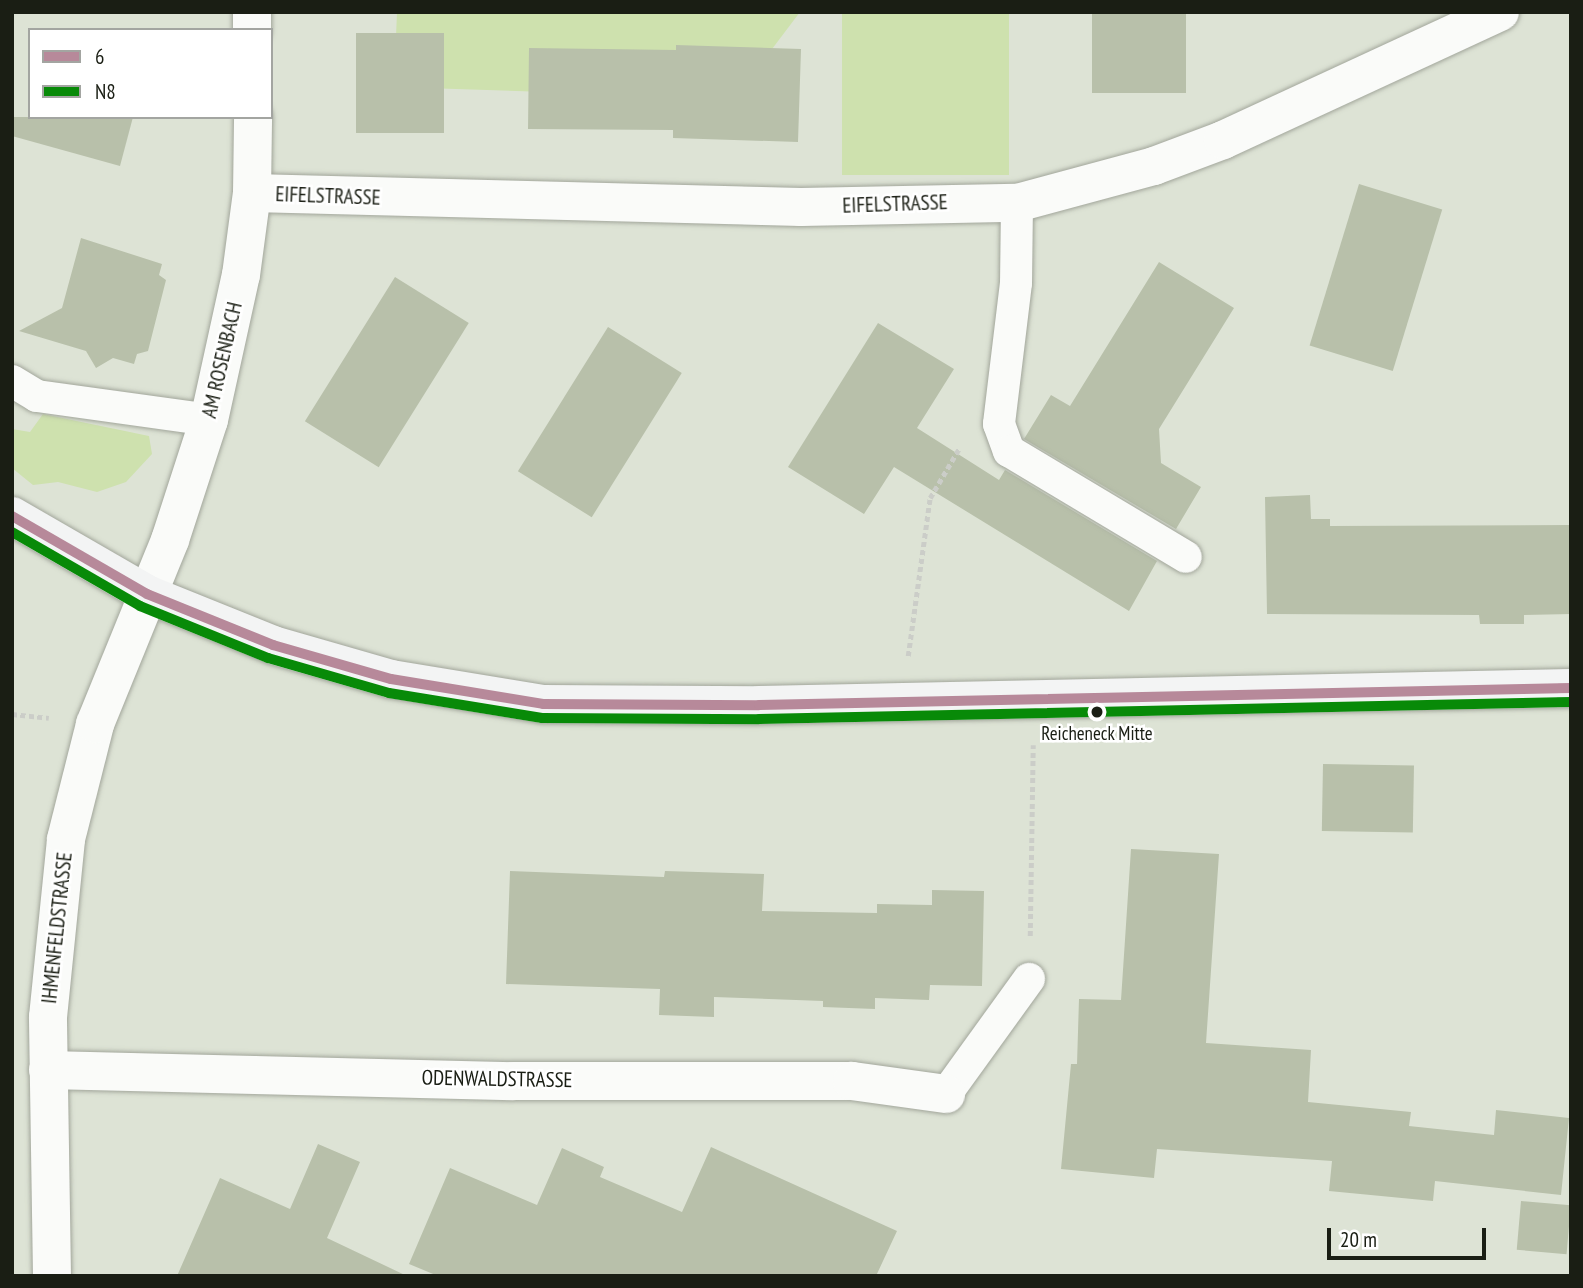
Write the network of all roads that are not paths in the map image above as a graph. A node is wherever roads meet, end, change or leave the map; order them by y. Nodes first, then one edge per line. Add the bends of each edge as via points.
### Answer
1 (1500, 12) edge
2 (253, 119) edge
3 (252, 193) junction
4 (1017, 203) junction
5 (12, 381) edge
6 (209, 420) junction
7 (12, 516) edge
8 (1186, 557) dead end
9 (147, 594) junction
10 (1571, 688) edge
11 (1030, 979) road end
12 (48, 1070) junction
13 (946, 1094) joint
14 (52, 1276) edge

1 - 4 street, EIFELSTRASSE via 1223,140 1154,166
2 - 3 street, AM ROSENBACH
3 - 4 street, EIFELSTRASSE via 801,207
3 - 6 street, AM ROSENBACH via 241,275
4 - 8 lane via 1016,283 999,424 1009,451
5 - 6 lane via 37,396
6 - 9 street, AM ROSENBACH
7 - 9 street
9 - 10 street via 325,661 481,697 618,706
9 - 12 street, IHMENFELDSTRASSE via 95,724 68,827 52,948
11 - 13 lane
12 - 13 street, ODENWALDSTRASSE via 852,1082
12 - 14 street, IHMENFELDSTRASSE

